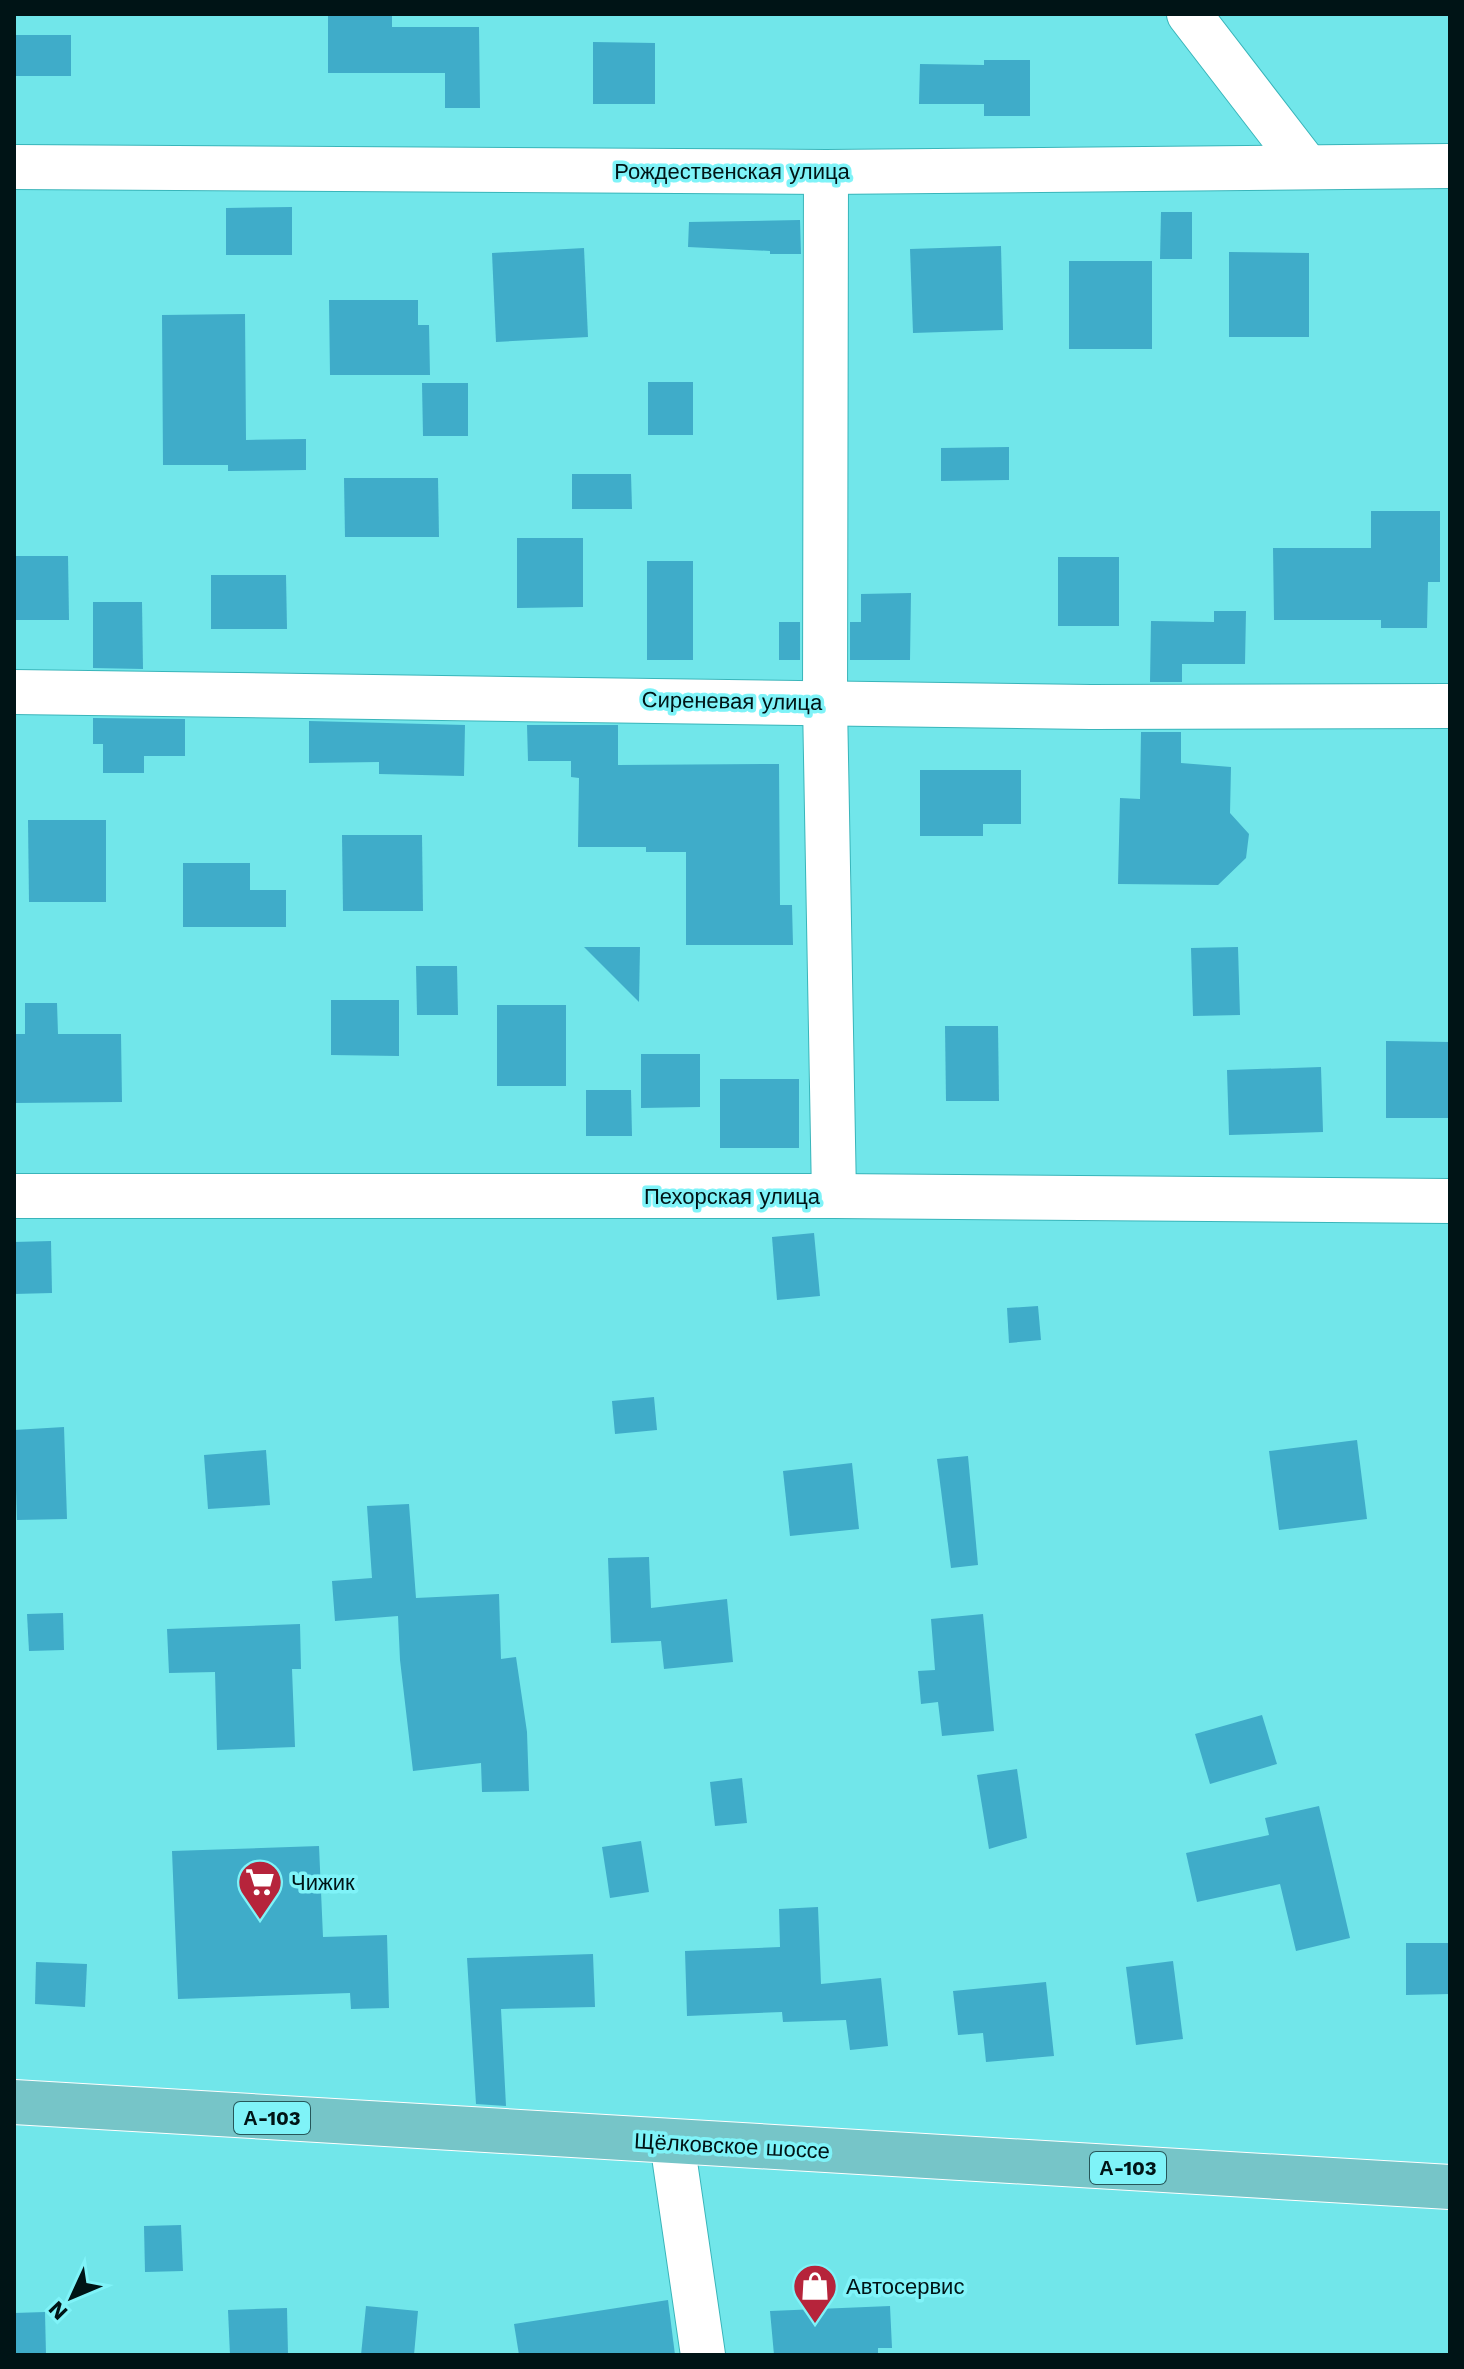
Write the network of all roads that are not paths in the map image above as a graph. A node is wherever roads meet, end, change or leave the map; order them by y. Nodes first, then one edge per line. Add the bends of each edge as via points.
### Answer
1 (1189, 14) edge
2 (1306, 166) junction
3 (1450, 166) edge
4 (14, 167) edge
5 (826, 172) junction
6 (14, 692) edge
7 (825, 703) junction
8 (1450, 706) edge
9 (14, 1196) edge
10 (834, 1196) junction
11 (1450, 1201) edge
12 (14, 2102) edge
13 (672, 2142) junction
14 (1450, 2187) edge
15 (703, 2355) edge

1 - 2 street
2 - 3 street, Рождественская улица
2 - 5 street, Рождественская улица
4 - 5 street, Рождественская улица
5 - 7 street
6 - 7 street, Сиреневая улица
7 - 8 street, Сиреневая улица
7 - 10 street
9 - 10 street, Пехорская улица
10 - 11 street, Пехорская улица
12 - 13 main road, Щёлковское шоссе / А-103
13 - 14 main road, Щёлковское шоссе / А-103
13 - 15 street

